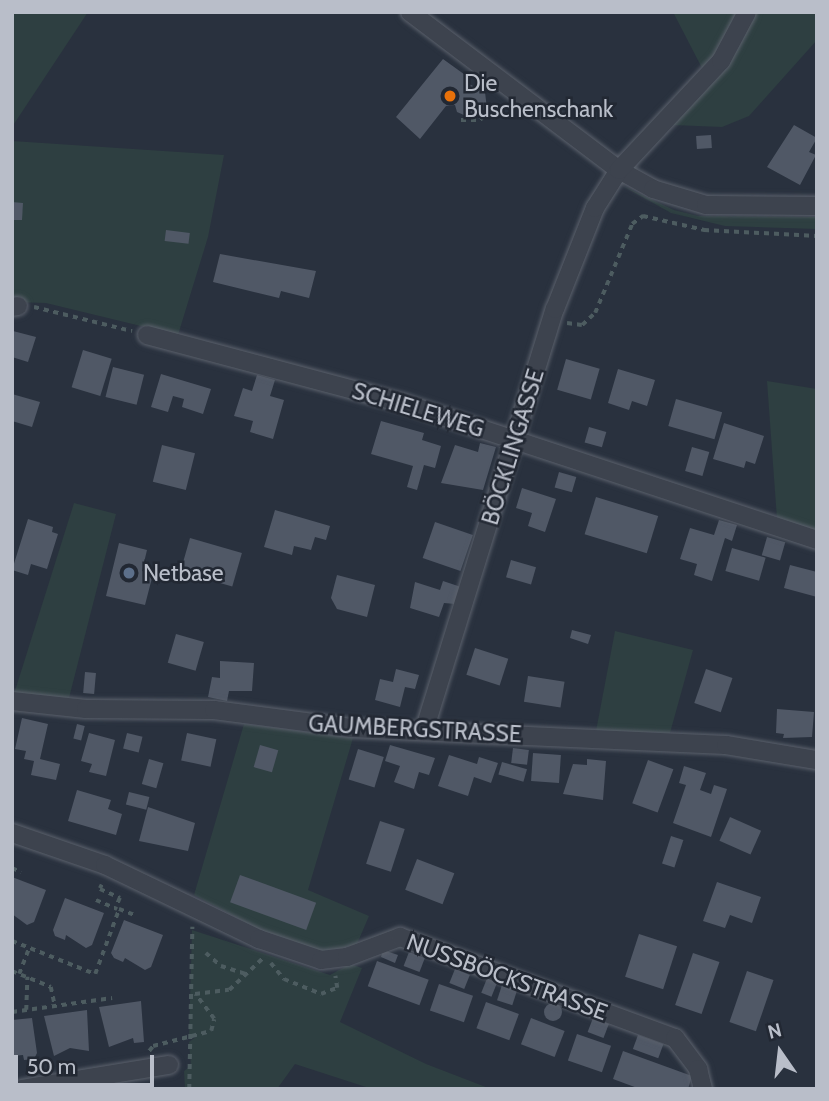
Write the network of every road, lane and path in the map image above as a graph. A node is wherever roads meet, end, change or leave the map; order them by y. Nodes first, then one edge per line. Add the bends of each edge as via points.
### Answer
1 (410, 12) edge
2 (747, 12) edge
3 (510, 110) dead end
4 (461, 120) dead end
5 (619, 170) junction
6 (817, 206) edge
7 (817, 236) edge
8 (15, 306) edge
9 (552, 318) junction
10 (147, 335) joint
11 (515, 440) junction
12 (817, 540) edge
13 (12, 701) edge
14 (424, 731) junction
15 (817, 760) edge
16 (12, 833) edge
17 (12, 868) edge
18 (21, 872) dead end
19 (102, 885) dead end
20 (96, 900) dead end
21 (118, 909) junction
22 (138, 916) dead end
23 (192, 925) dead end
24 (12, 941) edge
25 (29, 948) junction
26 (206, 953) dead end
27 (12, 971) edge
28 (330, 972) dead end
29 (19, 974) junction
30 (249, 975) junction
31 (27, 977) junction
32 (112, 998) dead end
33 (55, 1006) junction
34 (26, 1010) junction
35 (12, 1012) edge
36 (187, 1040) junction
37 (169, 1065) dead end
38 (22, 1089) edge
39 (189, 1089) edge
40 (703, 1089) edge

1 - 5 street
2 - 5 street, BÖCKLINGASSE via 721,61
3 - 4 path via 492,105 480,120
5 - 6 street via 688,202
5 - 9 street, BÖCKLINGASSE via 595,208
7 - 9 path via 704,230 643,216 632,223 595,313 582,325
8 - 10 path via 44,308
9 - 11 street, BÖCKLINGASSE
10 - 11 street, SCHIELEWEG via 403,404
11 - 12 street, SCHIELEWEG
11 - 14 street, BÖCKLINGASSE
13 - 14 street, GAUMBERGSTRASSE via 86,709 214,710 351,728
14 - 15 street, GAUMBERGSTRASSE via 726,745
16 - 40 street, NUSSBÖCKSTRASSE via 104,865 259,939 321,960 346,957 400,937 662,1033 675,1038
17 - 18 path
19 - 21 path via 100,889 120,898
20 - 21 path
21 - 22 path
21 - 25 path via 95,974
23 - 36 path
24 - 25 path
25 - 29 path
26 - 30 path via 221,966
27 - 29 path
28 - 30 path via 337,988 321,994 284,979 264,955
29 - 31 path
30 - 36 path via 221,993 195,994 215,1025
31 - 33 path via 51,986
31 - 34 path
32 - 33 path
33 - 34 path
34 - 35 path
36 - 39 path via 192,1071
37 - 38 street

